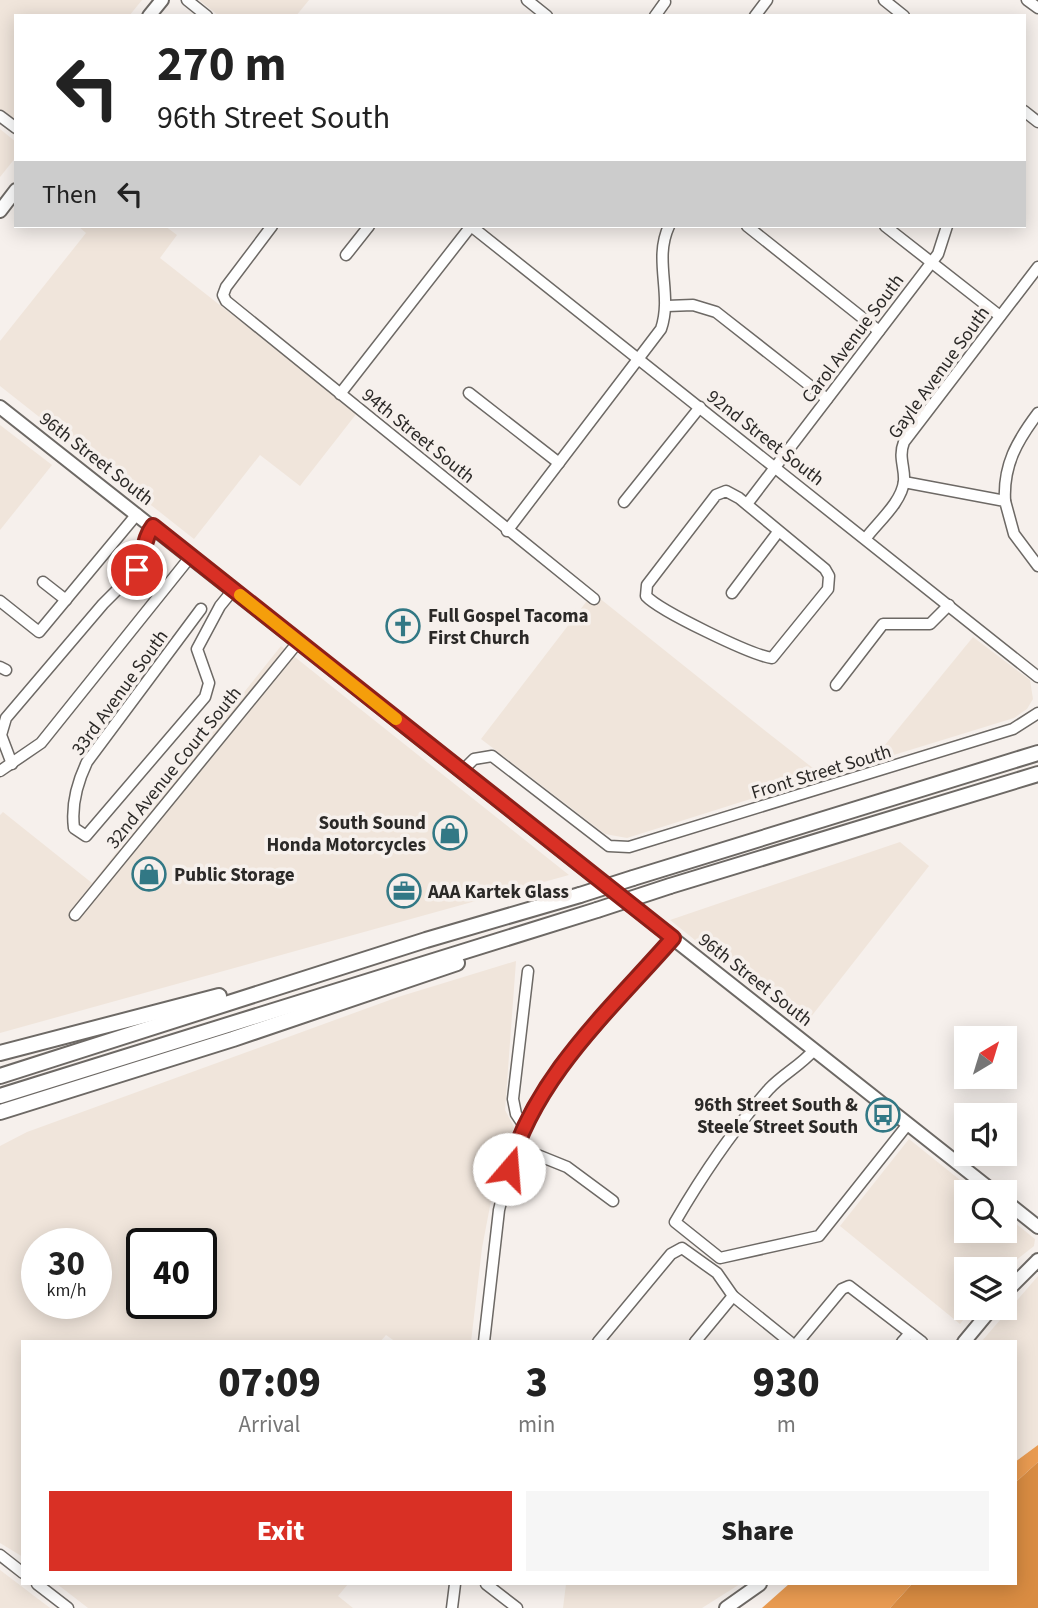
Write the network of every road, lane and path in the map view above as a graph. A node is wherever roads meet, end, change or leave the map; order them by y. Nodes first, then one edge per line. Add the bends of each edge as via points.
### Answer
1 (162, 0) edge
2 (187, 0) edge
3 (527, 0) edge
4 (884, 0) edge
5 (665, 2) dead end
6 (151, 14) edge
7 (204, 14) edge
8 (544, 14) edge
9 (656, 14) edge
10 (902, 14) edge
11 (14, 193) edge
12 (0, 211) edge
13 (270, 228) edge
14 (367, 228) edge
15 (469, 228) edge
16 (474, 228) edge
17 (668, 228) edge
18 (750, 228) edge
19 (887, 228) edge
20 (946, 228) edge
21 (346, 255) dead end
22 (931, 263) junction
23 (1038, 267) edge
24 (667, 306) junction
25 (1000, 316) junction
26 (879, 331) junction
27 (640, 359) junction
28 (469, 393) dead end
29 (340, 394) junction
30 (827, 399) junction
31 (0, 407) edge
32 (700, 407) junction
33 (1038, 413) edge
34 (559, 463) junction
35 (775, 466) junction
36 (904, 482) junction
37 (1005, 501) junction
38 (624, 502) dead end
39 (747, 505) junction
40 (137, 514) junction
41 (153, 526) junction
42 (507, 531) junction
43 (778, 532) junction
44 (866, 538) junction
45 (191, 556) junction
46 (1038, 566) edge
47 (43, 582) dead end
48 (233, 590) junction
49 (732, 593) dead end
50 (594, 599) dead end
51 (66, 600) junction
52 (0, 601) edge
53 (949, 605) junction
54 (201, 609) dead end
55 (299, 641) junction
56 (1038, 677) edge
57 (836, 685) dead end
58 (1038, 713) edge
59 (1038, 752) edge
60 (12, 764) junction
61 (0, 771) edge
62 (462, 771) junction
63 (1038, 774) edge
64 (86, 836) joint
65 (75, 915) dead end
66 (579, 915) junction
67 (673, 938) junction
68 (426, 940) junction
69 (528, 971) dead end
70 (814, 1050) junction
71 (0, 1053) edge
72 (0, 1076) edge
73 (96, 1081) junction
74 (0, 1096) edge
75 (0, 1112) edge
76 (0, 1122) edge
77 (908, 1124) junction
78 (524, 1126) junction
79 (515, 1146) junction
80 (979, 1180) edge
81 (613, 1201) dead end
82 (1017, 1210) edge
83 (1038, 1227) edge
84 (1038, 1261) edge
85 (1017, 1281) edge
86 (733, 1296) junction
87 (982, 1320) edge
88 (910, 1333) junction
89 (484, 1340) edge
90 (600, 1340) edge
91 (697, 1340) edge
92 (788, 1340) edge
93 (800, 1340) edge
94 (904, 1340) edge
95 (919, 1340) edge
96 (966, 1340) edge
97 (0, 1555) edge
98 (21, 1571) edge
99 (38, 1585) edge
100 (455, 1585) edge
101 (487, 1585) edge
102 (759, 1585) edge
103 (68, 1608) edge
104 (452, 1608) edge
105 (517, 1608) edge
106 (726, 1608) edge

1 - 6 main road
2 - 7 street
3 - 8 street
4 - 10 street
5 - 9 street
11 - 12 main road
13 - 29 street, 94th Street South via 223,296
14 - 21 street
15 - 29 street
16 - 27 street, 92nd Street South
17 - 24 street via 661,255
18 - 26 street
19 - 22 street
20 - 22 street, Carol Avenue South
22 - 25 street
22 - 26 street, Carol Avenue South
23 - 25 street, Gayle Avenue South
24 - 27 street via 661,329
24 - 30 street via 693,305 716,312
25 - 36 street, Gayle Avenue South via 904,442 900,455
26 - 30 street, Carol Avenue South
27 - 32 street, 92nd Street South
27 - 34 street
28 - 34 street
29 - 42 street, 94th Street South
30 - 35 street, Carol Avenue South
31 - 40 main road, 96th Street South
32 - 35 street, 92nd Street South
32 - 38 street
33 - 37 street via 1012,453
34 - 42 street
35 - 39 street, Carol Avenue South
35 - 44 street, 92nd Street South
36 - 37 street
36 - 44 street
37 - 46 street via 1014,534
39 - 43 street
39 - 43 street via 726,491 716,495 647,585 646,594 664,610 768,658 779,653 828,589 829,576
40 - 41 main road, 96th Street South
40 - 51 street
41 - 45 main road, 96th Street South
41 - 60 street via 144,541 138,569 105,601 5,720 2,740
42 - 50 street, 94th Street South
43 - 49 street
44 - 53 street, 92nd Street South
45 - 48 main road, 96th Street South
45 - 60 street via 49,734
47 - 51 street
48 - 55 main road, 96th Street South
48 - 64 street, 32nd Avenue Court South via 197,649 209,683 206,695
51 - 52 street via 39,632
53 - 56 street, 92nd Street South
53 - 57 street via 930,624 883,624
54 - 64 street, 33rd Avenue South via 87,762 72,814 74,828
55 - 62 main road, 96th Street South
55 - 65 street, 32nd Avenue Court South
58 - 62 street, Front Street South via 1013,729 641,845 609,845 496,758 480,756
59 - 68 highway, bridge
60 - 61 street
62 - 67 main road, 96th Street South
63 - 66 highway, bridge
66 - 73 highway via 436,970
66 - 74 highway
67 - 70 main road, 96th Street South
67 - 78 street via 552,1077
68 - 71 highway
68 - 72 highway
69 - 78 street via 513,1099
70 - 77 main road, 96th Street South
70 - 77 street via 775,1083 722,1145 675,1222 720,1258 819,1236
73 - 75 highway
73 - 76 highway
77 - 80 main road, 96th Street South
78 - 79 street
79 - 81 street via 567,1167
79 - 89 street via 499,1210
82 - 83 main road
84 - 85 main road
86 - 90 street via 717,1273 680,1249
86 - 91 street
86 - 92 street
87 - 96 main road
88 - 93 street via 849,1286
88 - 94 street
88 - 95 street
97 - 98 street
99 - 103 street
100 - 104 street
101 - 105 street
102 - 106 main road

